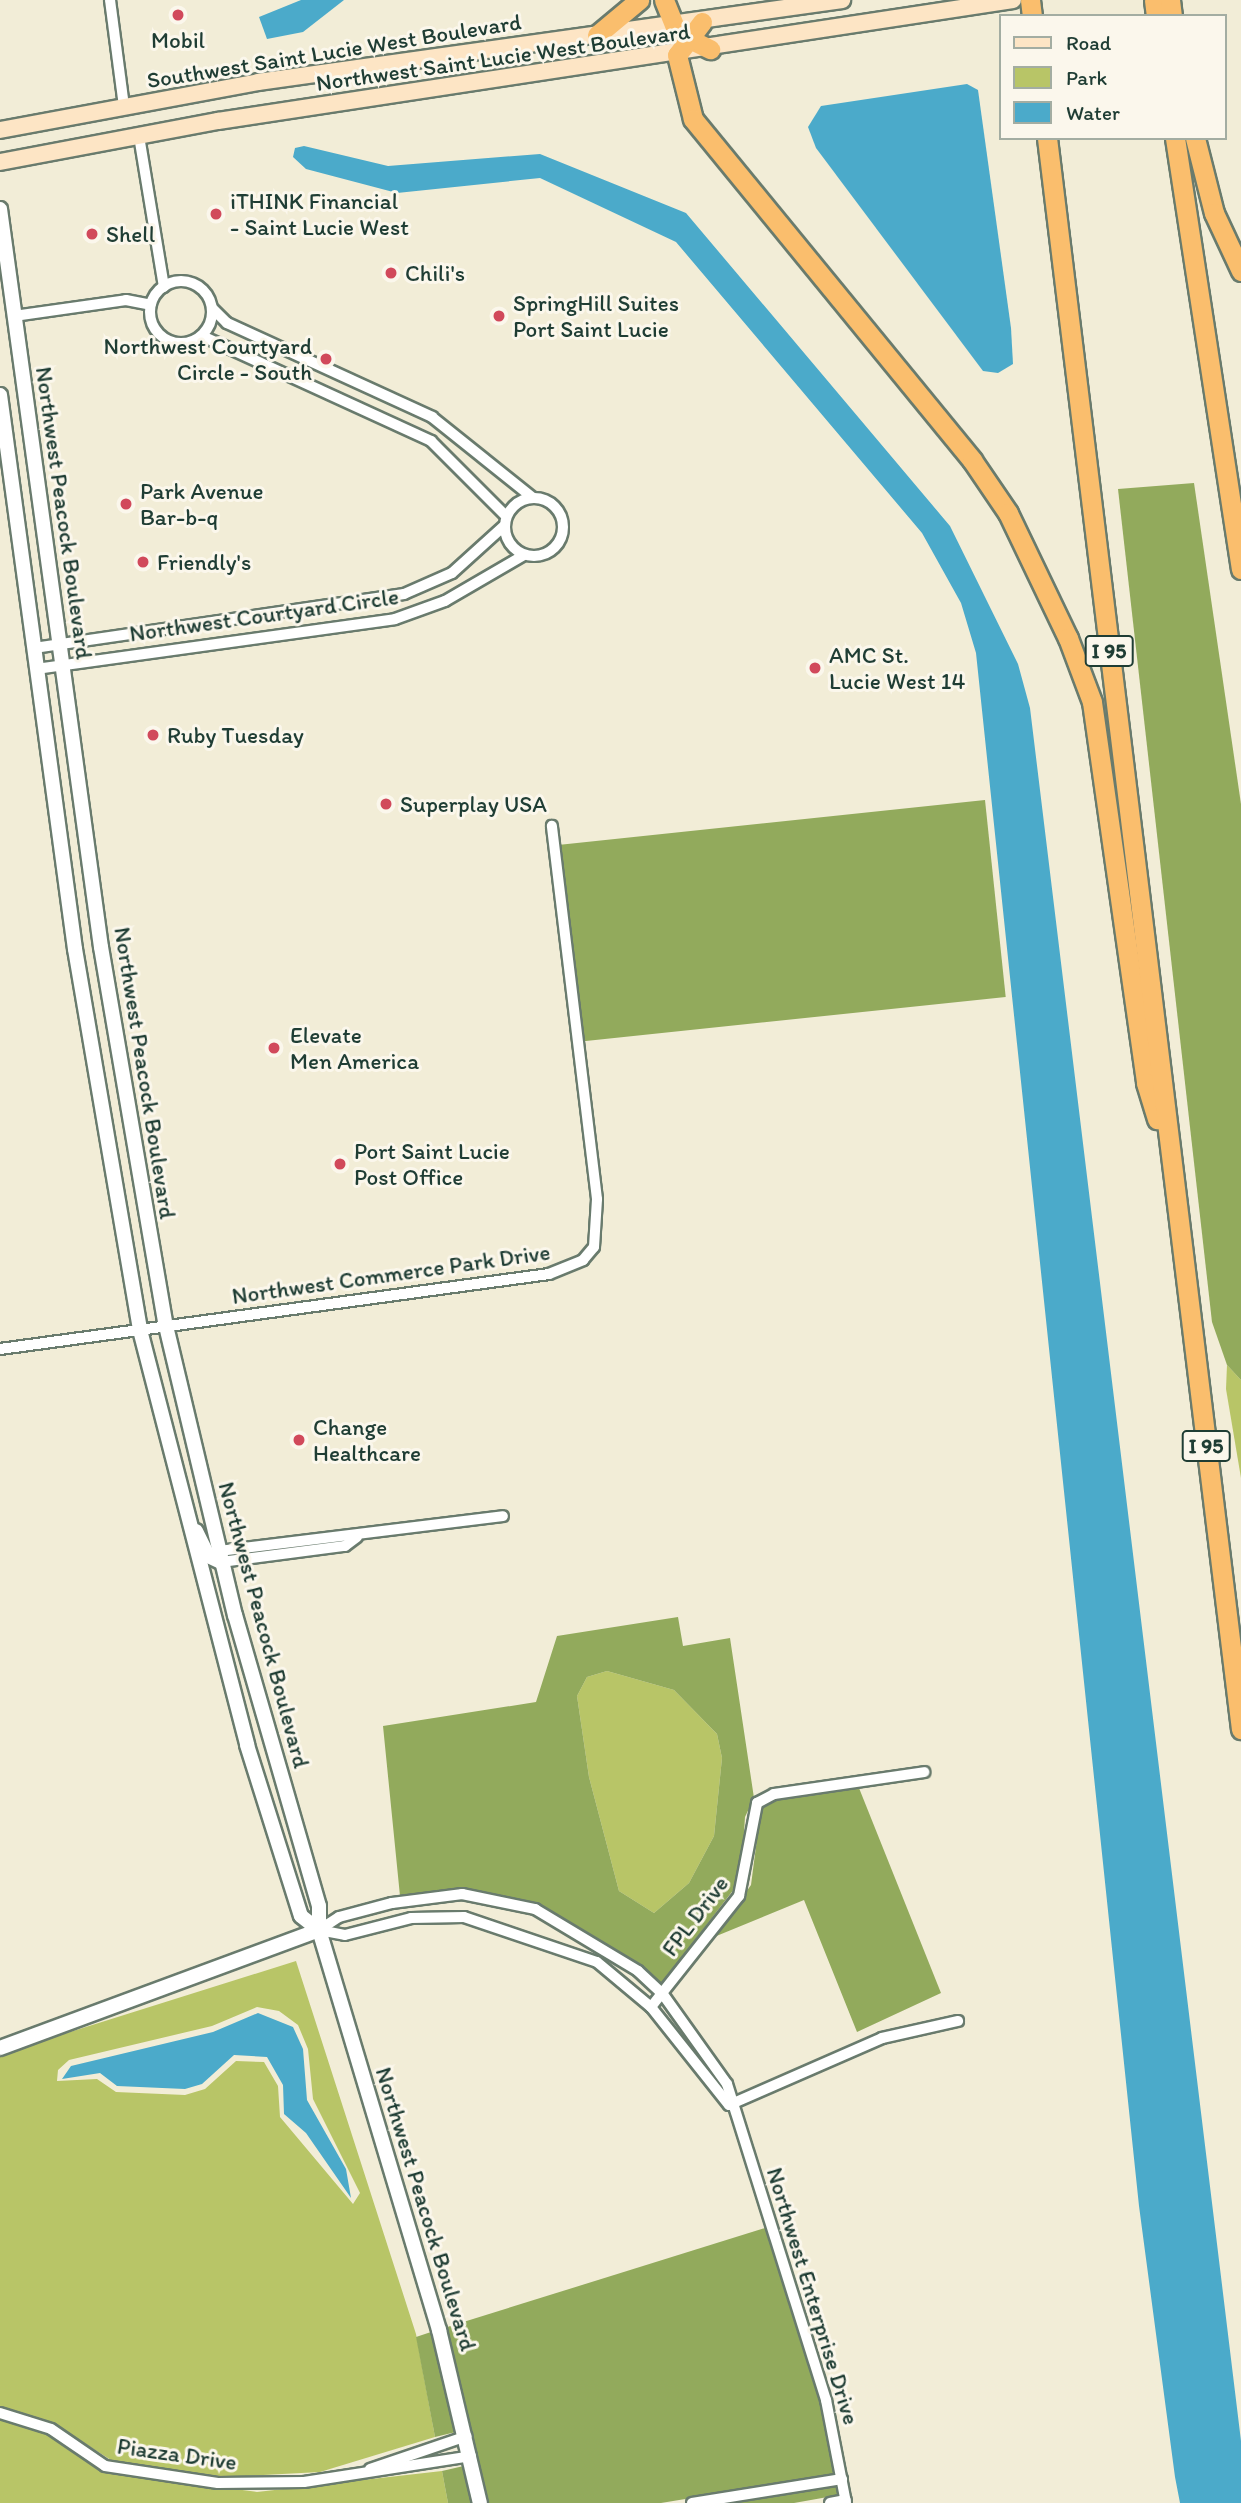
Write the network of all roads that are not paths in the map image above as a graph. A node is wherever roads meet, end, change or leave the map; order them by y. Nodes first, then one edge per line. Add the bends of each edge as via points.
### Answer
1 (110, 0) edge
2 (639, 0) edge
3 (664, 0) edge
4 (842, 0) edge
5 (1013, 0) edge
6 (702, 22) joint
7 (597, 35) junction
8 (678, 40) junction
9 (710, 49) joint
10 (124, 107) junction
11 (0, 130) edge
12 (139, 136) junction
13 (1047, 140) edge
14 (1175, 140) edge
15 (1196, 140) edge
16 (0, 162) edge
17 (0, 209) edge
18 (1241, 271) edge
19 (164, 287) junction
20 (151, 305) junction
21 (213, 309) junction
22 (14, 316) junction
23 (202, 336) junction
24 (354, 380) junction
25 (0, 396) edge
26 (345, 400) junction
27 (532, 497) junction
28 (505, 521) junction
29 (524, 555) junction
30 (1241, 569) edge
31 (206, 624) junction
32 (58, 644) junction
33 (209, 646) junction
34 (34, 648) junction
35 (61, 665) junction
36 (36, 669) junction
37 (552, 826) dead end
38 (1171, 1163) junction
39 (166, 1326) junction
40 (140, 1330) junction
41 (0, 1349) edge
42 (168, 1448) junction
43 (503, 1516) dead end
44 (220, 1557) junction
45 (1241, 1729) edge
46 (924, 1772) dead end
47 (320, 1930) junction
48 (662, 1993) junction
49 (651, 2007) junction
50 (958, 2021) dead end
51 (0, 2048) edge
52 (729, 2105) junction
53 (0, 2413) edge
54 (467, 2436) junction
55 (471, 2456) junction
56 (361, 2473) junction
57 (842, 2479) junction
58 (846, 2502) edge
59 (480, 2503) edge
60 (692, 2503) edge
61 (830, 2503) edge

1 - 10 street
2 - 7 highway
3 - 8 highway
4 - 6 main road
5 - 9 main road, Northwest Saint Lucie West Boulevard
6 - 8 highway
7 - 8 main road, Southwest Saint Lucie West Boulevard
7 - 10 main road, Southwest Saint Lucie West Boulevard via 392,61
8 - 9 highway
8 - 12 main road, Northwest Saint Lucie West Boulevard
8 - 38 highway via 694,119 972,460 1043,580 1092,702 1146,1083
10 - 11 main road, Southwest Saint Lucie West Boulevard
12 - 16 main road, Northwest Saint Lucie West Boulevard
12 - 19 street
13 - 38 highway, I 95
14 - 30 highway
15 - 18 highway via 1214,214
17 - 22 street, Northwest Peacock Boulevard
19 - 20 street
19 - 21 street via 194,284
20 - 22 street via 125,300
20 - 23 street via 152,325 165,339 185,344
21 - 23 street
21 - 24 street via 227,323
22 - 32 street, Northwest Peacock Boulevard
23 - 26 street
24 - 26 street
24 - 27 street via 451,429 510,485
25 - 34 street, Northwest Peacock Boulevard
26 - 28 street via 449,452
27 - 28 street
27 - 29 street via 557,509 562,536 551,550
28 - 29 street via 511,546
28 - 31 street, Northwest Courtyard Circle via 452,573 404,594
29 - 33 street, Northwest Courtyard Circle via 422,612
31 - 32 street, Northwest Courtyard Circle
31 - 33 street
32 - 34 street, Northwest Courtyard Circle
32 - 35 street, Northwest Peacock Boulevard
33 - 35 street, Northwest Courtyard Circle
34 - 36 street, Northwest Peacock Boulevard
35 - 36 street, Northwest Courtyard Circle
35 - 39 street, Northwest Peacock Boulevard via 131,1144
36 - 40 street, Northwest Peacock Boulevard via 94,1075
37 - 39 street, Northwest Commerce Park Drive via 597,1199 594,1247 567,1270 549,1274
38 - 45 highway, I 95
39 - 40 street, Northwest Commerce Park Drive
39 - 44 street, Northwest Peacock Boulevard
40 - 41 street, Northwest Commerce Park Drive
40 - 42 street, Northwest Peacock Boulevard
42 - 44 street via 181,1467 201,1546
42 - 47 street, Northwest Peacock Boulevard via 251,1758 301,1916
43 - 44 street via 357,1537 345,1546
44 - 47 street, Northwest Peacock Boulevard via 319,1909
46 - 48 street, FPL Drive via 774,1794 757,1803 743,1889
47 - 48 street, Northwest Enterprise Drive via 338,1917 392,1903 462,1894 535,1909 638,1970
47 - 49 street, Northwest Enterprise Drive via 345,1935 411,1918 464,1917 597,1962
47 - 51 street
47 - 54 street, Northwest Peacock Boulevard
48 - 49 street, FPL Drive
48 - 52 street, Northwest Enterprise Drive via 727,2084
49 - 52 street, Northwest Enterprise Drive
50 - 52 street via 882,2038
52 - 57 street, Northwest Enterprise Drive via 826,2400
53 - 56 street, Piazza Drive via 51,2429 116,2469 245,2486
54 - 55 street, Northwest Peacock Boulevard
54 - 56 street, Piazza Drive
55 - 56 street, Piazza Drive
55 - 59 street, Northwest Peacock Boulevard
57 - 58 street, Northwest Enterprise Drive
57 - 60 street
58 - 61 street

